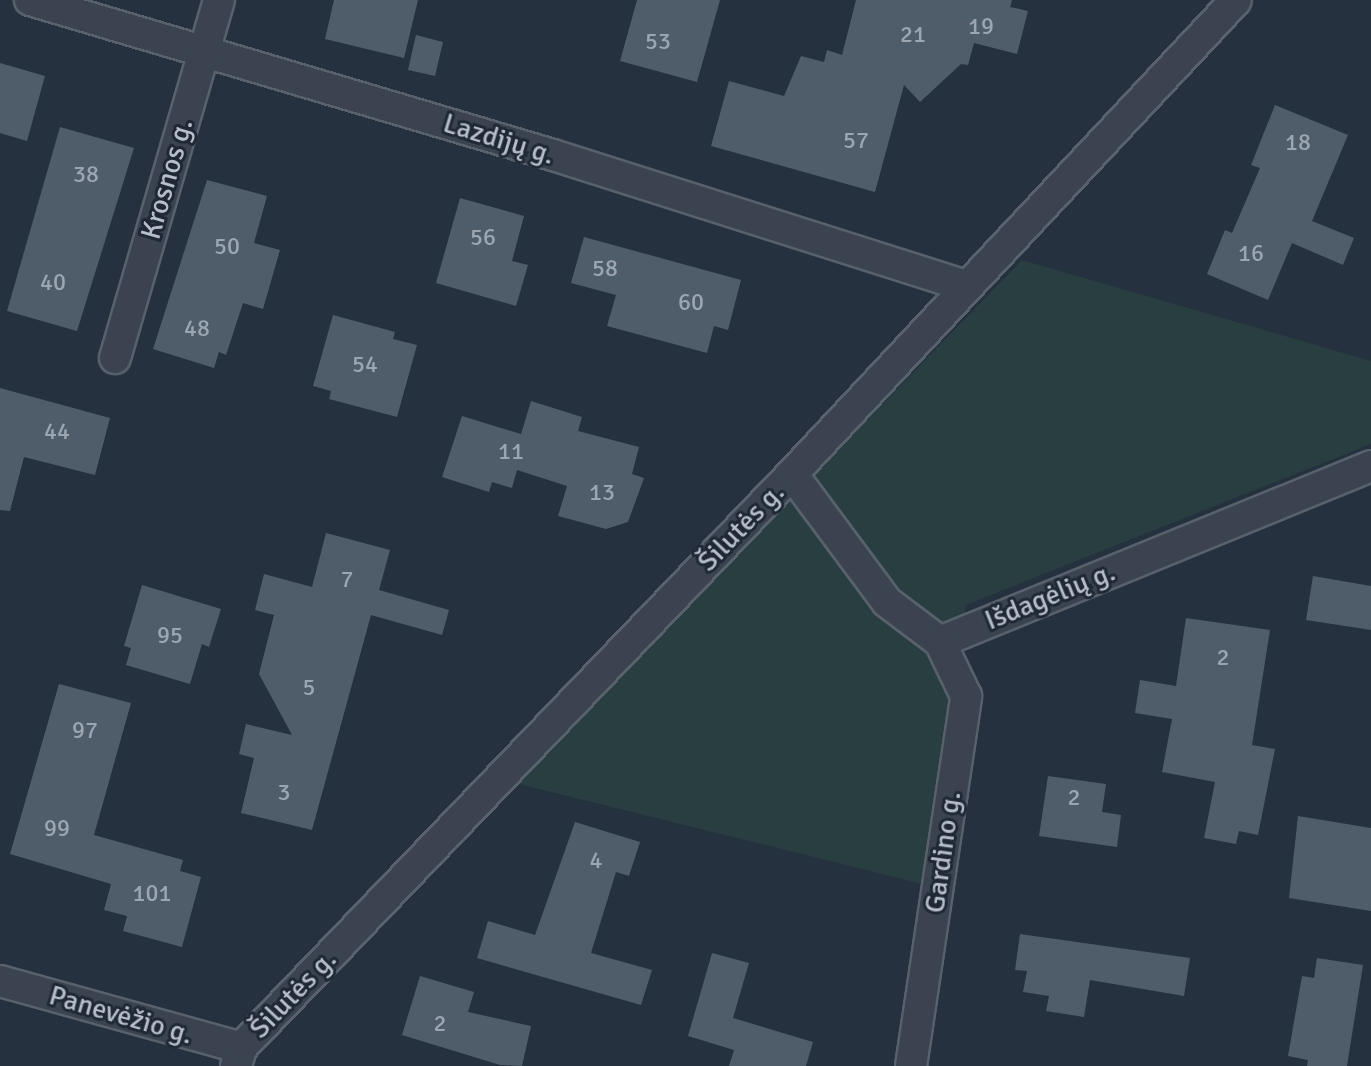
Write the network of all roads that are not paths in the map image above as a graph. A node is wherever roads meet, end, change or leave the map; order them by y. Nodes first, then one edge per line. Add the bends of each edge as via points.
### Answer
1 (30, 0) edge
2 (219, 0) edge
3 (1236, 0) edge
4 (205, 51) junction
5 (965, 286) junction
6 (115, 358) dead end
7 (1371, 466) edge
8 (792, 474) junction
9 (940, 642) junction
10 (0, 981) edge
11 (239, 1057) edge
12 (911, 1066) edge

1 - 4 street, Lazdijų g.
2 - 4 street, Krosnos g.
3 - 5 street, Šilutės g.
4 - 5 street, Lazdijų g.
4 - 6 street, Krosnos g.
5 - 8 street, Šilutės g.
7 - 9 street, Išdagėlių g.
8 - 9 street via 887,602
8 - 11 street, Šilutės g.
9 - 12 street, Gardino g. via 966,696
10 - 11 street, Panevėžio g.

